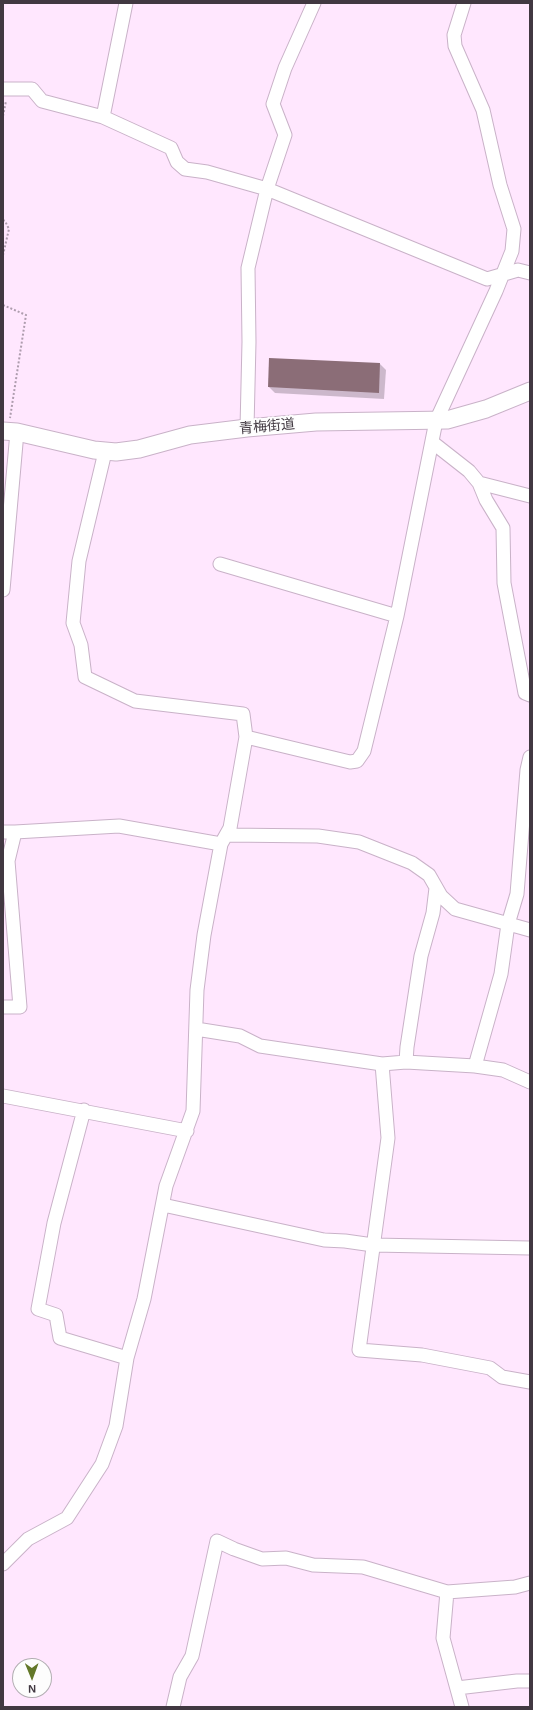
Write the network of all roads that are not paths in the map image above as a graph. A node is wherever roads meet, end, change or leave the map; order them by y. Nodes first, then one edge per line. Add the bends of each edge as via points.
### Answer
1 (126, 3) edge
2 (314, 3) edge
3 (464, 3) edge
4 (5, 89) edge
5 (103, 117) junction
6 (267, 189) junction
7 (504, 273) junction
8 (530, 273) edge
9 (530, 391) edge
10 (436, 420) junction
11 (247, 428) junction
12 (9, 432) edge
13 (432, 442) junction
14 (105, 452) junction
15 (479, 483) junction
16 (530, 496) edge
17 (220, 564) dead end
18 (3, 590) edge
19 (397, 616) junction
20 (530, 695) edge
21 (246, 737) junction
22 (530, 757) edge
23 (9, 832) edge
24 (224, 839) junction
25 (436, 888) junction
26 (508, 924) junction
27 (530, 930) edge
28 (3, 1007) edge
29 (196, 1029) junction
30 (406, 1062) junction
31 (382, 1064) junction
32 (475, 1066) junction
33 (530, 1082) edge
34 (3, 1096) edge
35 (84, 1110) junction
36 (187, 1131) junction
37 (163, 1204) junction
38 (373, 1245) junction
39 (530, 1248) edge
40 (127, 1358) junction
41 (530, 1382) edge
42 (3, 1564) edge
43 (530, 1583) edge
44 (447, 1592) junction
45 (530, 1681) edge
46 (457, 1688) junction
47 (173, 1707) edge
48 (462, 1707) edge

1 - 5 street
2 - 6 street via 285,68 273,104 285,134
3 - 7 street via 454,35 455,46 483,110 500,184 514,229 512,251
4 - 5 street via 32,90 42,101
5 - 6 street via 171,148 177,162 185,169 206,172
6 - 7 street via 487,280
6 - 11 street via 248,268
7 - 8 street via 518,270
7 - 10 street
9 - 10 main road, 青梅街道 via 486,409 447,420
10 - 11 main road, 青梅街道 via 316,422
10 - 13 street
11 - 14 main road, 青梅街道 via 190,435 139,449
12 - 14 main road, 青梅街道
12 - 18 street
13 - 15 street
13 - 19 street
14 - 21 street via 78,561 73,623 81,645 85,677 135,701 244,714
15 - 16 street
15 - 20 street via 503,528 504,583 525,693
17 - 19 street
19 - 21 street via 364,751 357,761 350,762
21 - 24 street via 230,828
22 - 26 street via 526,770 517,894
23 - 24 street via 119,826
23 - 28 street via 8,861 20,1007
24 - 25 street via 318,836 359,842 412,863 429,874
24 - 29 street via 204,935 197,990
25 - 26 street via 440,896 455,909
25 - 30 street via 433,913 421,956
26 - 27 street
26 - 32 street via 501,974
29 - 31 street via 240,1036 260,1046
29 - 36 street via 194,1111
30 - 31 street
30 - 32 street
31 - 38 street via 388,1138
32 - 33 street via 503,1070
34 - 35 street
35 - 36 street
35 - 40 street via 54,1223 38,1308 56,1315 60,1338
36 - 37 street via 166,1186
37 - 38 street via 324,1240
37 - 40 street via 144,1298
38 - 39 street
38 - 41 street via 359,1350 422,1355 490,1368 502,1377
40 - 42 street via 116,1426 102,1464 67,1518 28,1539
43 - 44 street via 515,1587
44 - 46 street via 443,1638
44 - 47 street via 363,1567 313,1565 286,1558 262,1559 217,1541 192,1656 180,1677
45 - 46 street
46 - 48 street

